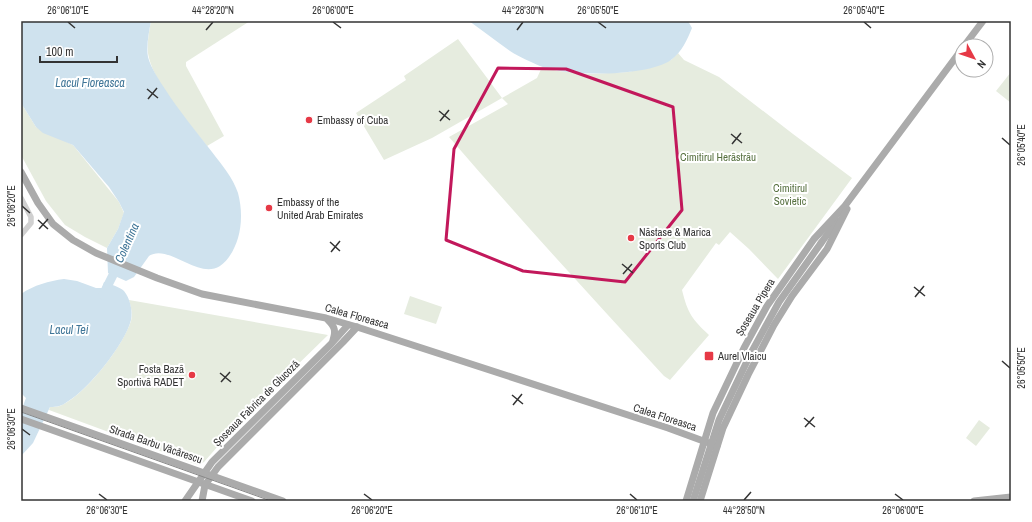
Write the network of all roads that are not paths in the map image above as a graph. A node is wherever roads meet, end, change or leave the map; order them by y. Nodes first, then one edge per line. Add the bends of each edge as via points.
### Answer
1 (983, 21) edge
2 (988, 21) edge
3 (970, 38) edge
4 (976, 38) edge
5 (954, 60) edge
6 (954, 66) edge
7 (21, 172) edge
8 (21, 198) edge
9 (845, 208) junction
10 (21, 234) edge
11 (326, 318) junction
12 (348, 325) junction
13 (357, 327) junction
14 (332, 343) junction
15 (21, 408) edge
16 (21, 419) edge
17 (704, 441) junction
18 (717, 446) junction
19 (208, 474) junction
20 (201, 484) junction
21 (1011, 497) edge
22 (185, 501) edge
23 (202, 501) edge
24 (252, 501) edge
25 (283, 501) edge
26 (686, 501) edge
27 (693, 501) edge
28 (700, 501) edge
29 (974, 501) edge

1 - 3 main road
2 - 4 main road
5 - 9 main road, Șoseaua Pipera
6 - 9 main road, Șoseaua Pipera
7 - 11 main road, Calea Floreasca via 53,224 80,245 177,286 211,296
8 - 10 street via 31,220 30,226
9 - 17 main road, Șoseaua Pipera via 814,239 762,314 723,391
9 - 18 main road, Șoseaua Pipera via 827,249 774,325 737,397
9 - 27 main road, Șoseaua Pipera, bridge via 779,302 756,343 719,420
11 - 12 main road, Calea Floreasca
11 - 14 main road via 334,328
12 - 13 main road, Calea Floreasca
12 - 14 main road, Șoseaua Fabrica de Glucoză
13 - 17 main road, Calea Floreasca
13 - 19 main road, Șoseaua Fabrica de Glucoză
14 - 19 main road, Șoseaua Fabrica de Glucoză via 221,453
15 - 19 main road, Strada Barbu Văcărescu
16 - 20 main road, Strada Barbu Văcărescu
17 - 18 main road, Calea Floreasca
17 - 26 main road, Șoseaua Pipera
18 - 28 main road, Șoseaua Pipera
19 - 20 main road, Șoseaua Fabrica de Glucoză
19 - 25 main road, Strada Barbu Văcărescu
20 - 22 main road, Șoseaua Fabrica de Glucoză
20 - 23 main road, Șoseaua Fabrica de Glucoză
20 - 24 main road, Strada Barbu Văcărescu
21 - 29 main road

